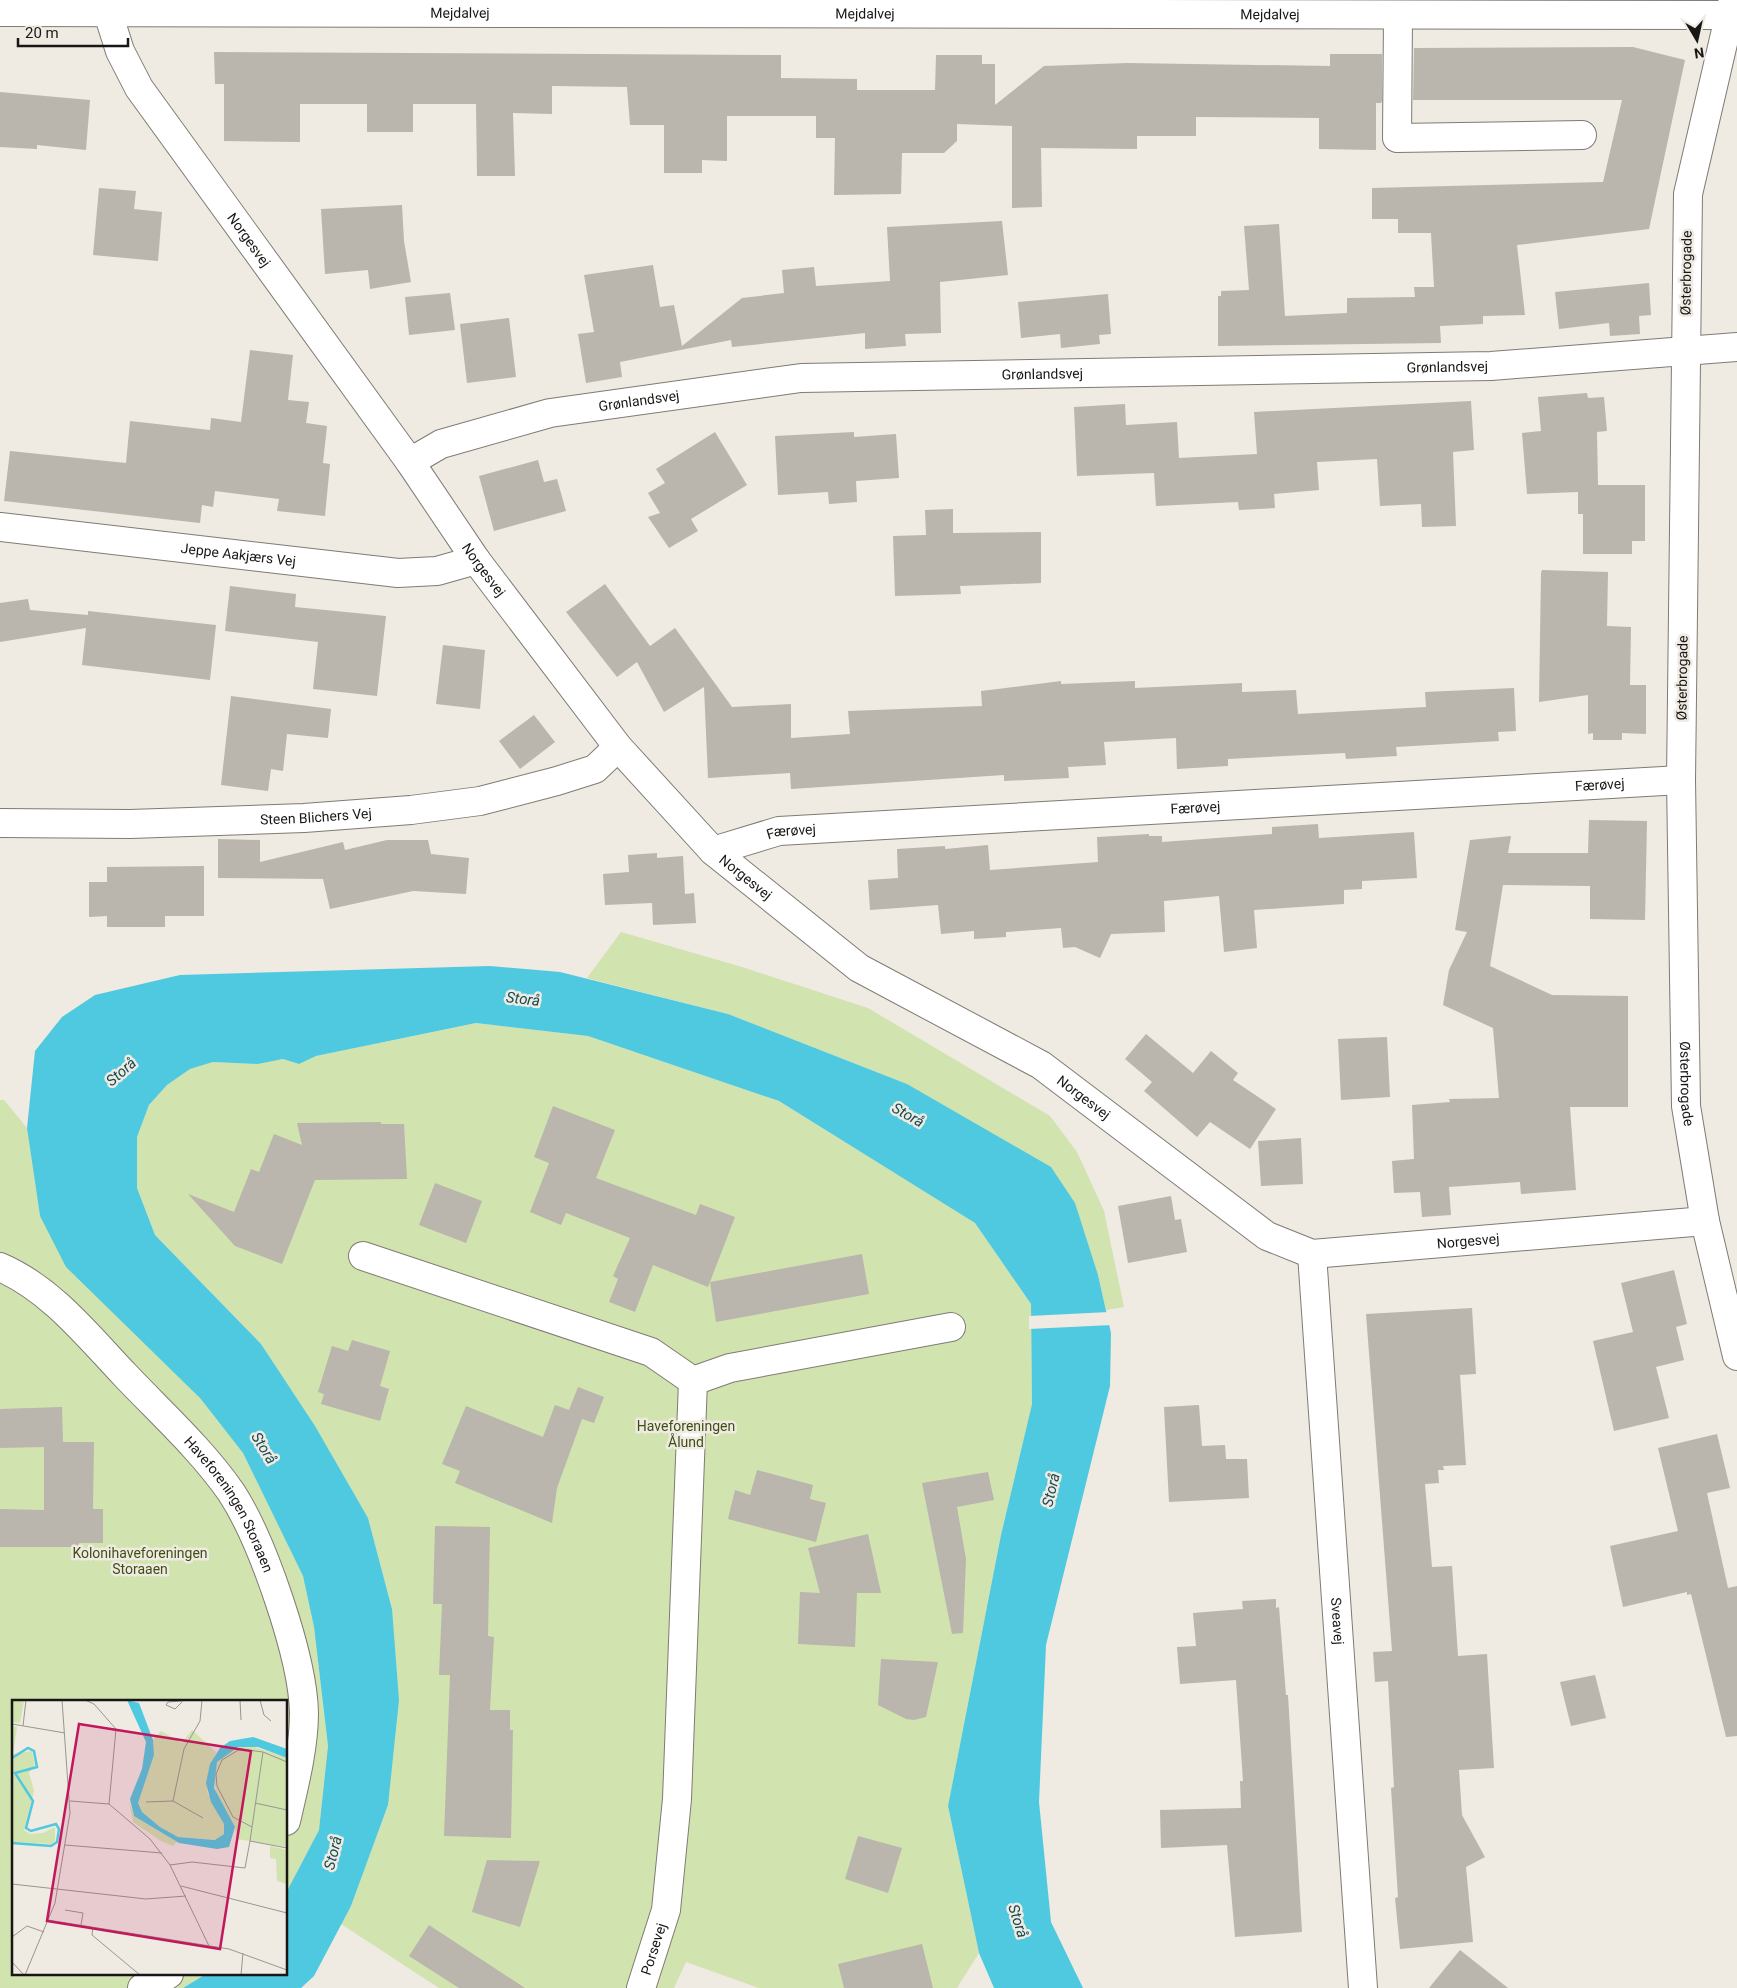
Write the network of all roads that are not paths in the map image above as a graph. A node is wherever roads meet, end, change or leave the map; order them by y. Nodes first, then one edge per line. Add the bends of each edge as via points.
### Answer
1 (1282, 8) edge
2 (1731, 8) edge
3 (0, 12) edge
4 (108, 14) junction
5 (1398, 16) junction
6 (1582, 135) dead end
7 (1737, 347) edge
8 (1685, 352) junction
9 (410, 462) junction
10 (0, 527) edge
11 (476, 560) junction
12 (618, 747) junction
13 (1681, 780) junction
14 (0, 824) edge
15 (713, 851) junction
16 (1705, 1221) junction
17 (1312, 1254) junction
18 (363, 1256) dead end
19 (0, 1267) edge
20 (951, 1327) dead end
21 (1737, 1356) edge
22 (693, 1381) junction
23 (288, 1812) edge
24 (166, 1976) edge
25 (142, 1988) edge
26 (641, 1988) edge
27 (1363, 1988) edge

1 - 4 street, Mejdalvej
1 - 5 street, Mejdalvej
2 - 5 street, Mejdalvej
2 - 8 street, Østerbrogade via 1688,194
3 - 4 street, Mejdalvej
4 - 9 street, Norgesvej via 120,51 139,88
5 - 6 street via 1397,138
7 - 8 street, Grønlandsvej
8 - 9 street, Grønlandsvej via 1490,366 801,378 550,413 441,444
8 - 13 street, Østerbrogade
9 - 11 street, Norgesvej
10 - 11 street, Jeppe Aakjærs Vej via 398,573 437,571
11 - 12 street, Norgesvej
12 - 14 street, Steen Blichers Vej via 595,768 556,781 480,801 429,808 304,818 130,824
12 - 15 street, Norgesvej
13 - 15 street, Færøvej via 779,831
13 - 16 street, Østerbrogade via 1686,1106
15 - 17 street, Norgesvej via 858,968 1041,1065 1267,1236
16 - 17 street, Norgesvej
16 - 21 street, Østerbrogade
17 - 27 street, Sveavej
18 - 22 street via 651,1352
19 - 23 street, Haveforeningen Storaaen via 37,1288 70,1316 211,1465 247,1519 277,1597 300,1683 304,1714
20 - 22 street via 730,1368
22 - 26 street, Porsevej via 677,1799 666,1910
24 - 25 street

